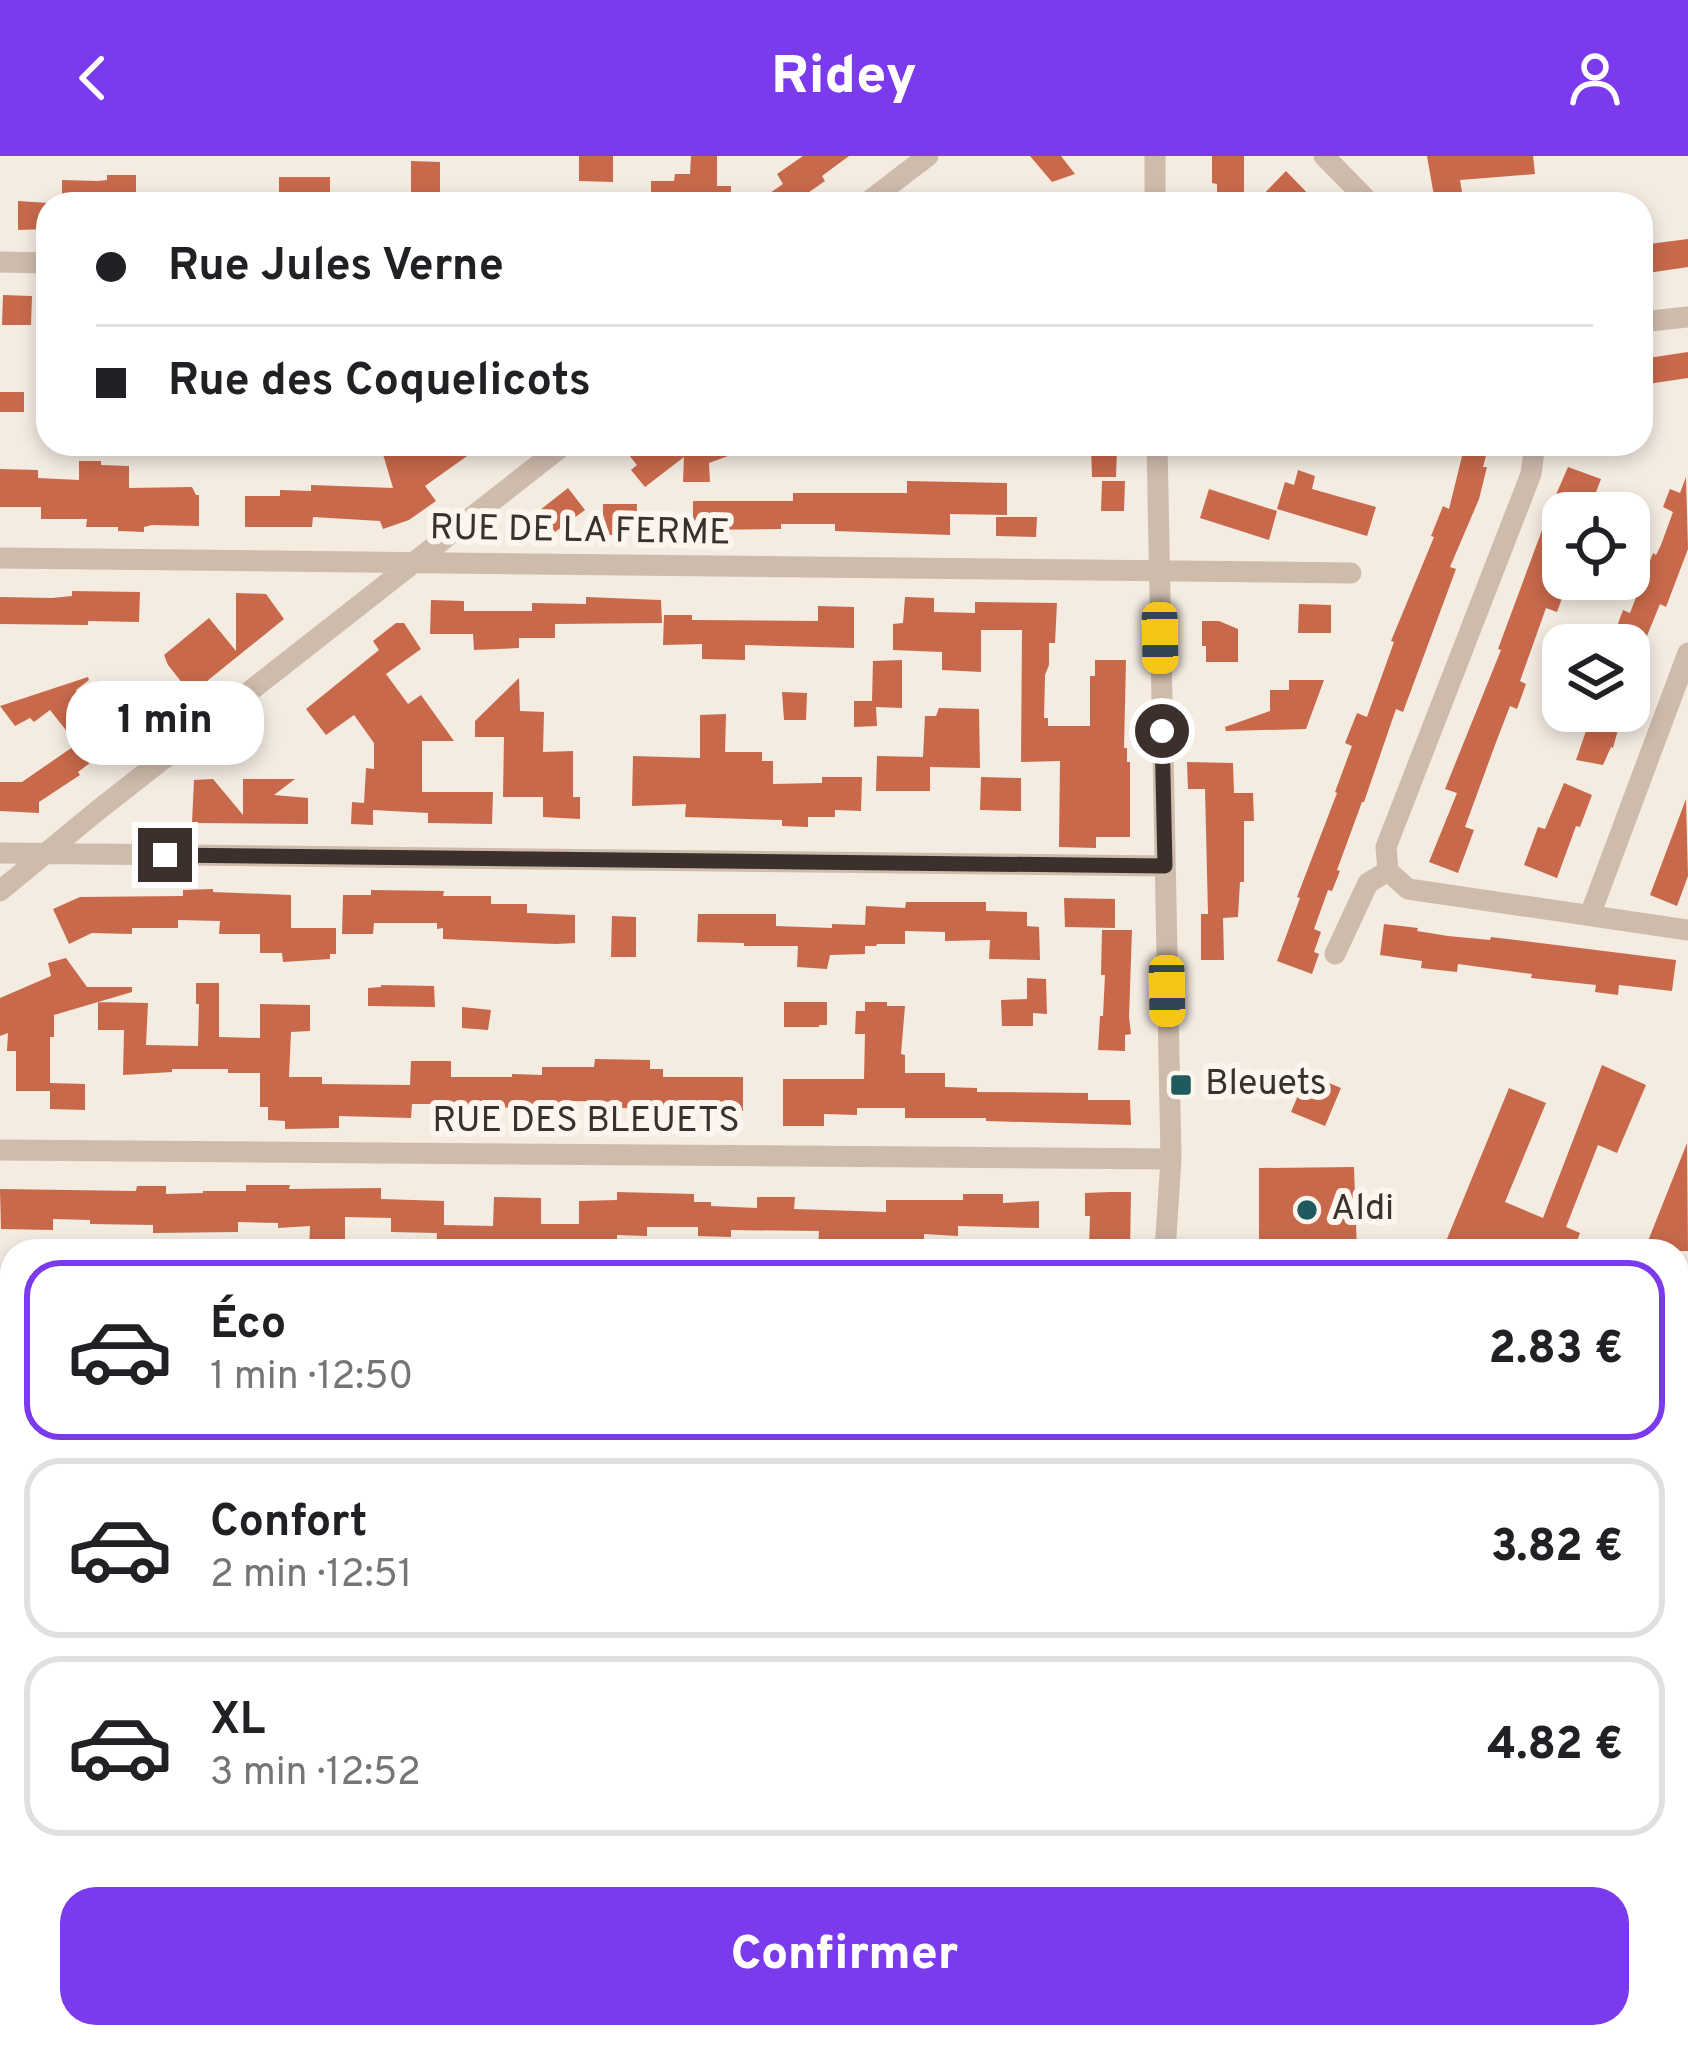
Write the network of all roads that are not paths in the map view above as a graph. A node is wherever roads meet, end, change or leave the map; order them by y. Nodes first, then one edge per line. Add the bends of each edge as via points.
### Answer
1 (928, 156) edge
2 (1155, 156) edge
3 (1324, 156) edge
4 (882, 192) edge
5 (1155, 192) edge
6 (1359, 192) edge
7 (0, 262) edge
8 (36, 263) edge
9 (1688, 317) edge
10 (1653, 321) edge
11 (550, 456) edge
12 (1157, 456) edge
13 (1533, 456) edge
14 (0, 558) edge
15 (413, 563) junction
16 (1159, 571) junction
17 (1351, 574) dead end
18 (1688, 653) edge
19 (0, 853) edge
20 (46, 854) junction
21 (1165, 866) junction
22 (1388, 871) junction
23 (0, 891) edge
24 (1590, 915) junction
25 (1688, 930) edge
26 (1335, 954) dead end
27 (0, 1150) edge
28 (1171, 1159) junction
29 (1166, 1239) edge

1 - 4 street
2 - 5 street
3 - 6 street
7 - 8 street
9 - 10 street
11 - 15 street
12 - 16 street
13 - 22 street via 1386,847
14 - 15 street, RUE DE LA FERME
15 - 16 street, RUE DE LA FERME
15 - 20 street
16 - 17 street, RUE DE LA FERME
16 - 21 street
18 - 24 street
19 - 20 street
20 - 21 street
20 - 23 street
21 - 28 street
22 - 24 street via 1408,890
22 - 26 street via 1368,883
24 - 25 street
27 - 28 street, RUE DES BLEUETS
28 - 29 street

